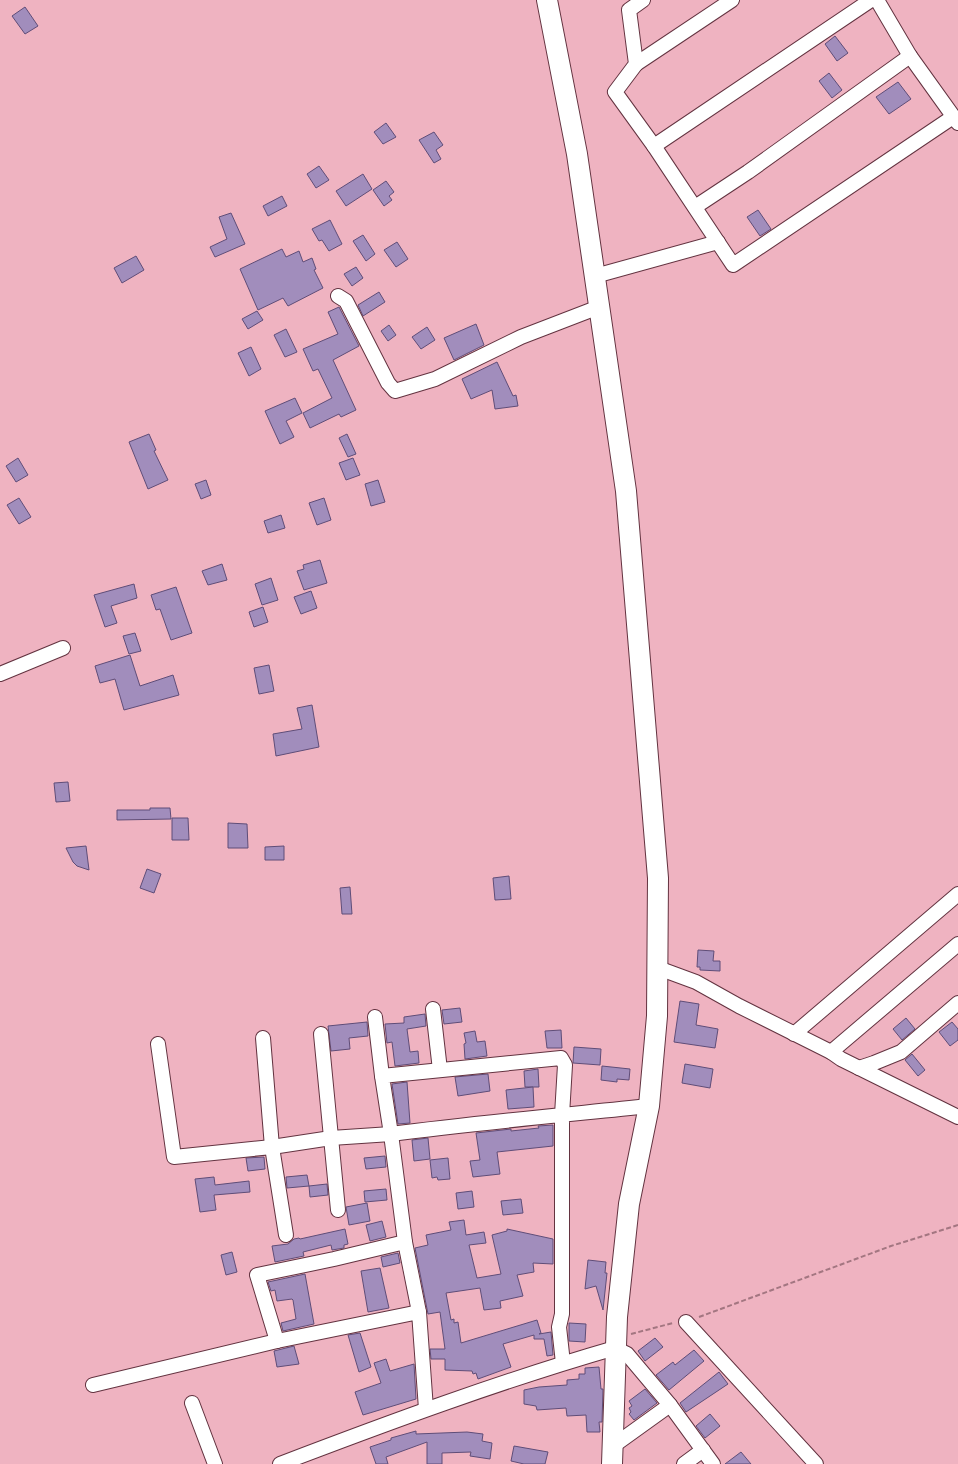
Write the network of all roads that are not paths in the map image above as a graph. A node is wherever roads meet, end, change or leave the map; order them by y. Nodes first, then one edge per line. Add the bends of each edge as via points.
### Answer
1 (547, 0) edge
2 (643, 0) edge
3 (732, 0) edge
4 (871, 0) edge
5 (877, 0) edge
6 (910, 56) junction
7 (636, 64) junction
8 (956, 120) edge
9 (654, 146) junction
10 (695, 207) junction
11 (718, 242) junction
12 (595, 276) junction
13 (338, 296) dead end
14 (599, 307) junction
15 (63, 648) dead end
16 (0, 674) edge
17 (958, 894) edge
18 (958, 944) edge
19 (658, 968) junction
20 (958, 1003) edge
21 (433, 1009) dead end
22 (375, 1017) dead end
23 (321, 1034) dead end
24 (794, 1034) junction
25 (263, 1038) dead end
26 (158, 1044) dead end
27 (831, 1052) junction
28 (859, 1068) junction
29 (440, 1070) junction
30 (382, 1076) junction
31 (650, 1106) junction
32 (562, 1115) junction
33 (958, 1117) edge
34 (391, 1134) junction
35 (331, 1138) junction
36 (272, 1147) junction
37 (338, 1210) dead end
38 (286, 1234) dead end
39 (405, 1242) junction
40 (419, 1312) junction
41 (686, 1322) road end
42 (277, 1341) junction
43 (622, 1342) junction
44 (563, 1363) junction
45 (94, 1385) dead end
46 (192, 1403) dead end
47 (670, 1405) junction
48 (426, 1409) junction
49 (703, 1450) junction
50 (612, 1455) edge
51 (215, 1464) edge
52 (280, 1464) edge
53 (684, 1464) edge
54 (713, 1464) edge
55 (816, 1464) edge

1 - 12 street via 577,154
2 - 7 street via 629,10
3 - 7 street
4 - 9 street
5 - 6 street
6 - 8 street
6 - 10 street
7 - 9 street via 615,92
8 - 11 street via 733,265
9 - 10 street
10 - 11 street
11 - 12 street
12 - 14 street
13 - 14 street via 346,301 395,391 435,379 521,337
14 - 19 street via 627,501 658,878
15 - 16 street
17 - 24 street
18 - 27 street
19 - 24 street via 696,982
19 - 31 street
20 - 28 street via 901,1052
21 - 29 street
22 - 30 street
23 - 35 street
24 - 27 street
25 - 36 street
26 - 36 street via 174,1157
27 - 28 street
28 - 33 street
29 - 30 street
29 - 32 street via 561,1058 565,1065
30 - 34 street
31 - 32 street
31 - 43 street via 629,1204
32 - 34 street
32 - 44 street via 560,1327
34 - 35 street
34 - 39 street
35 - 36 street
35 - 37 street
36 - 38 street
39 - 40 street
39 - 42 street via 257,1275
40 - 42 street
40 - 48 street
41 - 55 street
42 - 45 street
43 - 44 street
43 - 47 street via 627,1354
43 - 50 street
44 - 48 street
46 - 51 street
47 - 49 street
47 - 50 street
48 - 52 street
49 - 53 street
49 - 54 street

